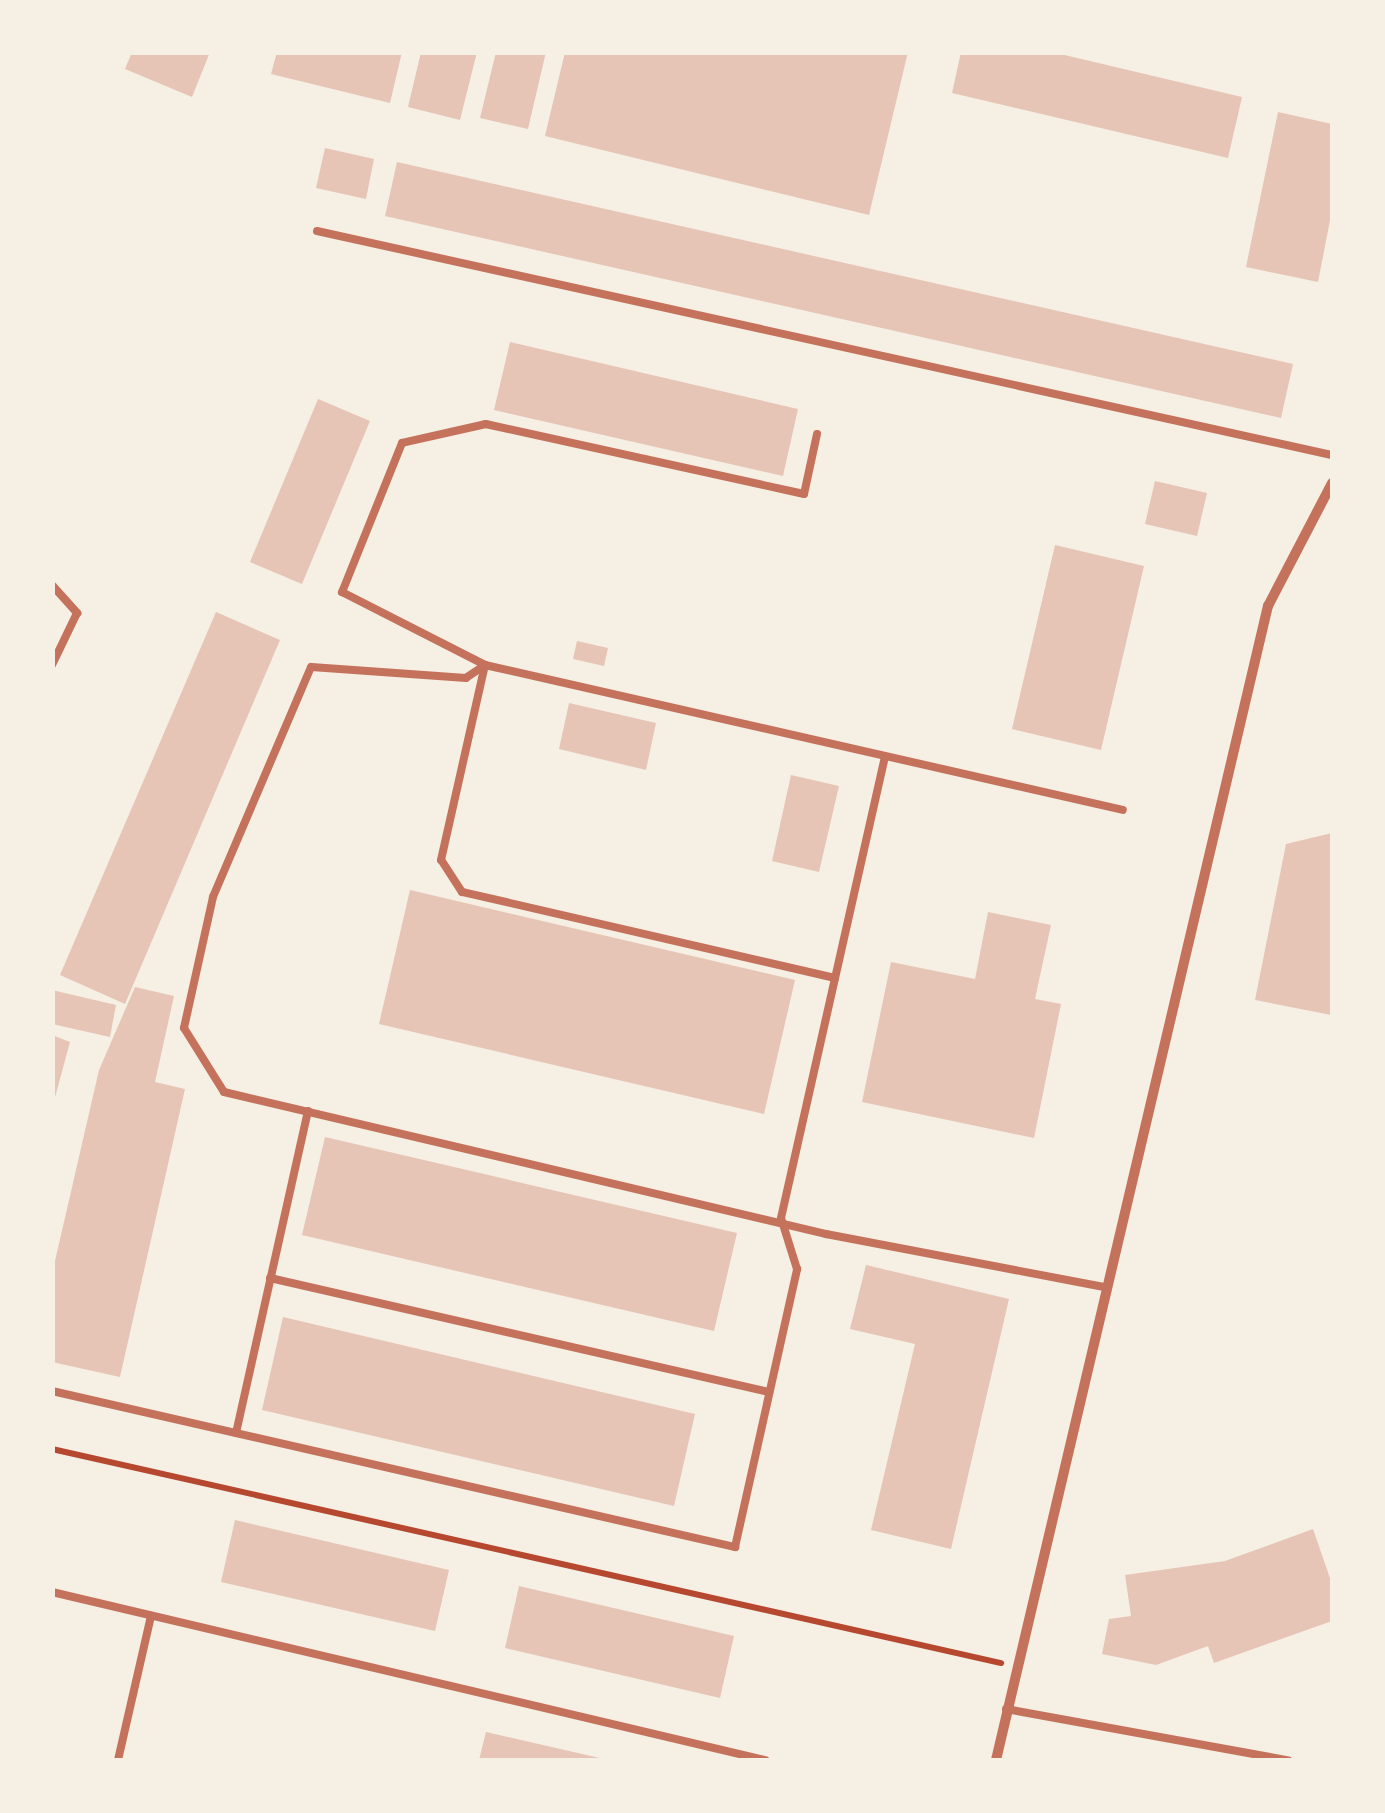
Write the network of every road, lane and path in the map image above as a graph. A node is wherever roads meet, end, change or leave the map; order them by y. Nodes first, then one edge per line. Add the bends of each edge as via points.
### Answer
1 (317, 231) dead end
2 (816, 434) dead end
3 (1332, 455) edge
4 (1332, 483) edge
5 (52, 585) edge
6 (52, 665) edge
7 (485, 665) junction
8 (885, 757) junction
9 (1123, 810) dead end
10 (835, 978) junction
11 (308, 1111) junction
12 (782, 1218) junction
13 (270, 1278) junction
14 (1108, 1288) junction
15 (52, 1391) edge
16 (770, 1392) junction
17 (236, 1433) junction
18 (52, 1449) edge
19 (52, 1592) edge
20 (151, 1616) junction
21 (1016, 1667) junction
22 (1006, 1709) junction
23 (735, 1757) edge
24 (118, 1760) edge
25 (764, 1760) edge
26 (996, 1760) edge
27 (1288, 1760) edge

1 - 3 lane
2 - 7 lane via 804,494 486,424 402,443 342,592
4 - 14 street via 1268,606
5 - 6 lane via 77,613
7 - 8 lane
7 - 10 lane via 441,860 462,892
7 - 11 lane via 466,678 311,667 213,897 184,1028 224,1092
8 - 9 lane
8 - 10 lane
10 - 12 lane
11 - 12 lane
11 - 13 lane
12 - 14 lane
12 - 16 lane via 797,1269
13 - 16 lane
13 - 17 lane
14 - 21 street
15 - 17 lane
16 - 17 lane via 734,1546
18 - 21 path
19 - 20 lane
20 - 23 lane
20 - 24 lane
21 - 22 street
22 - 26 street
22 - 27 lane
23 - 25 lane

